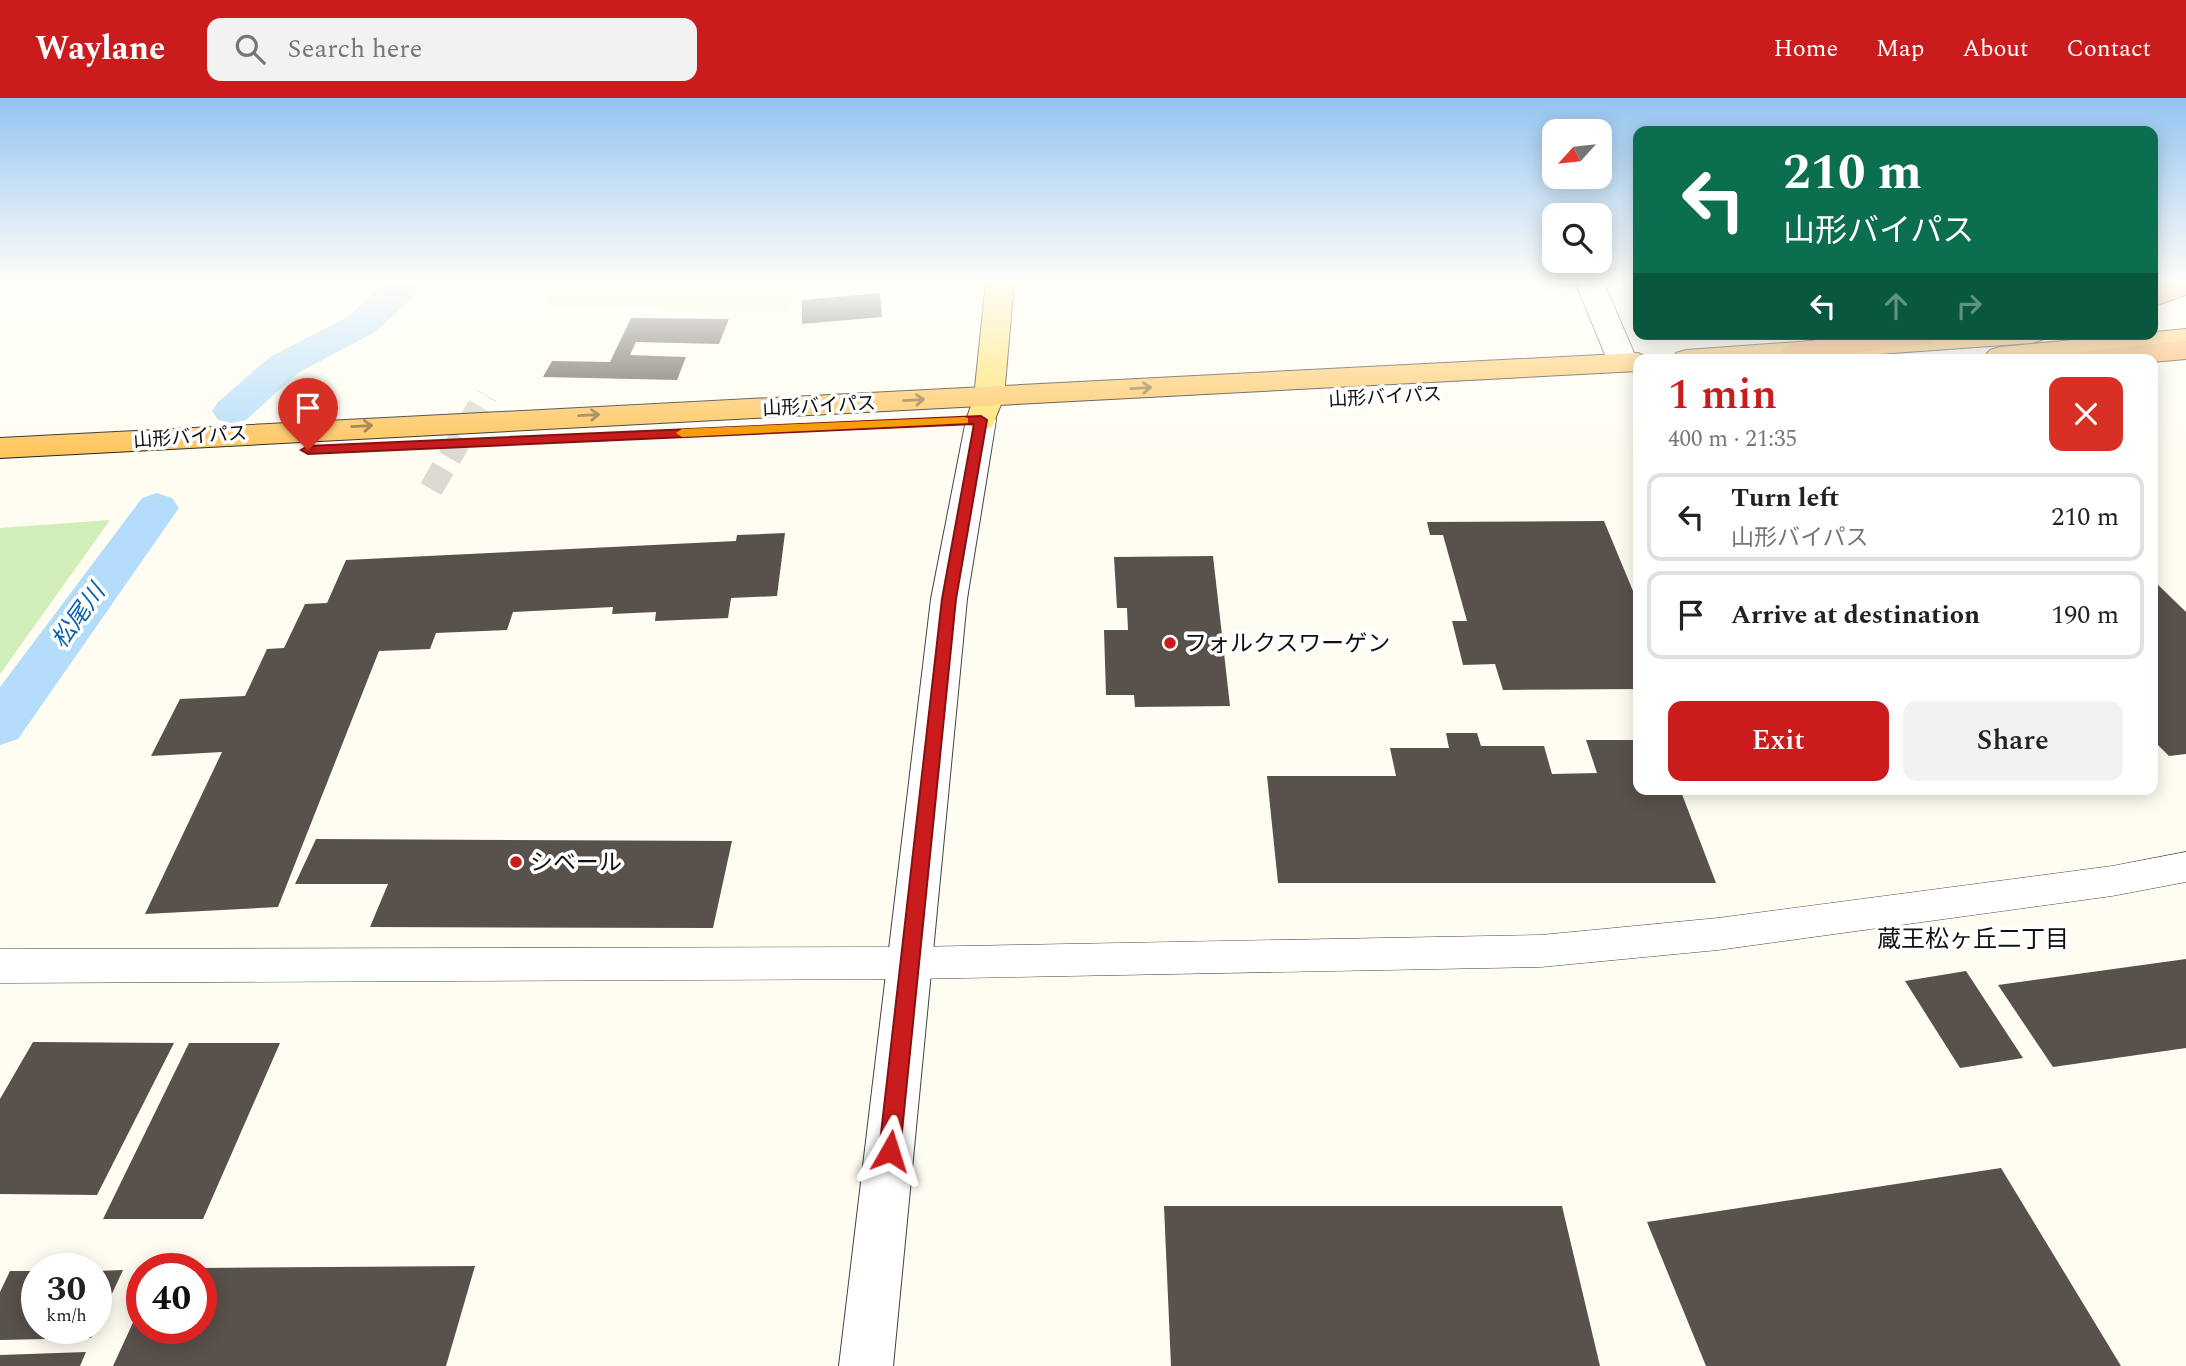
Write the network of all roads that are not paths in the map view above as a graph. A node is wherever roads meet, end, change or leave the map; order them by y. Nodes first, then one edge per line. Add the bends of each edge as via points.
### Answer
1 (993, 340) edge
2 (1619, 340) edge
3 (1884, 340) edge
4 (1951, 340) edge
5 (2164, 340) edge
6 (2186, 350) edge
7 (1796, 352) junction
8 (1765, 354) edge
9 (2021, 354) edge
10 (2144, 354) edge
11 (1633, 368) edge
12 (985, 408) junction
13 (0, 448) edge
14 (0, 466) edge
15 (2186, 867) edge
16 (910, 962) junction
17 (0, 966) edge
18 (866, 1366) edge

1 - 12 main road
2 - 11 street
3 - 7 highway
4 - 7 highway
5 - 9 highway
6 - 10 highway
7 - 8 highway
11 - 12 highway, 山形バイパス
13 -> 12 highway, 山形バイパス via 463,421
12 - 14 highway, 山形バイパス
12 - 16 street via 949,599
15 - 16 street via 1718,934 1541,951
16 - 17 street
16 - 18 street

